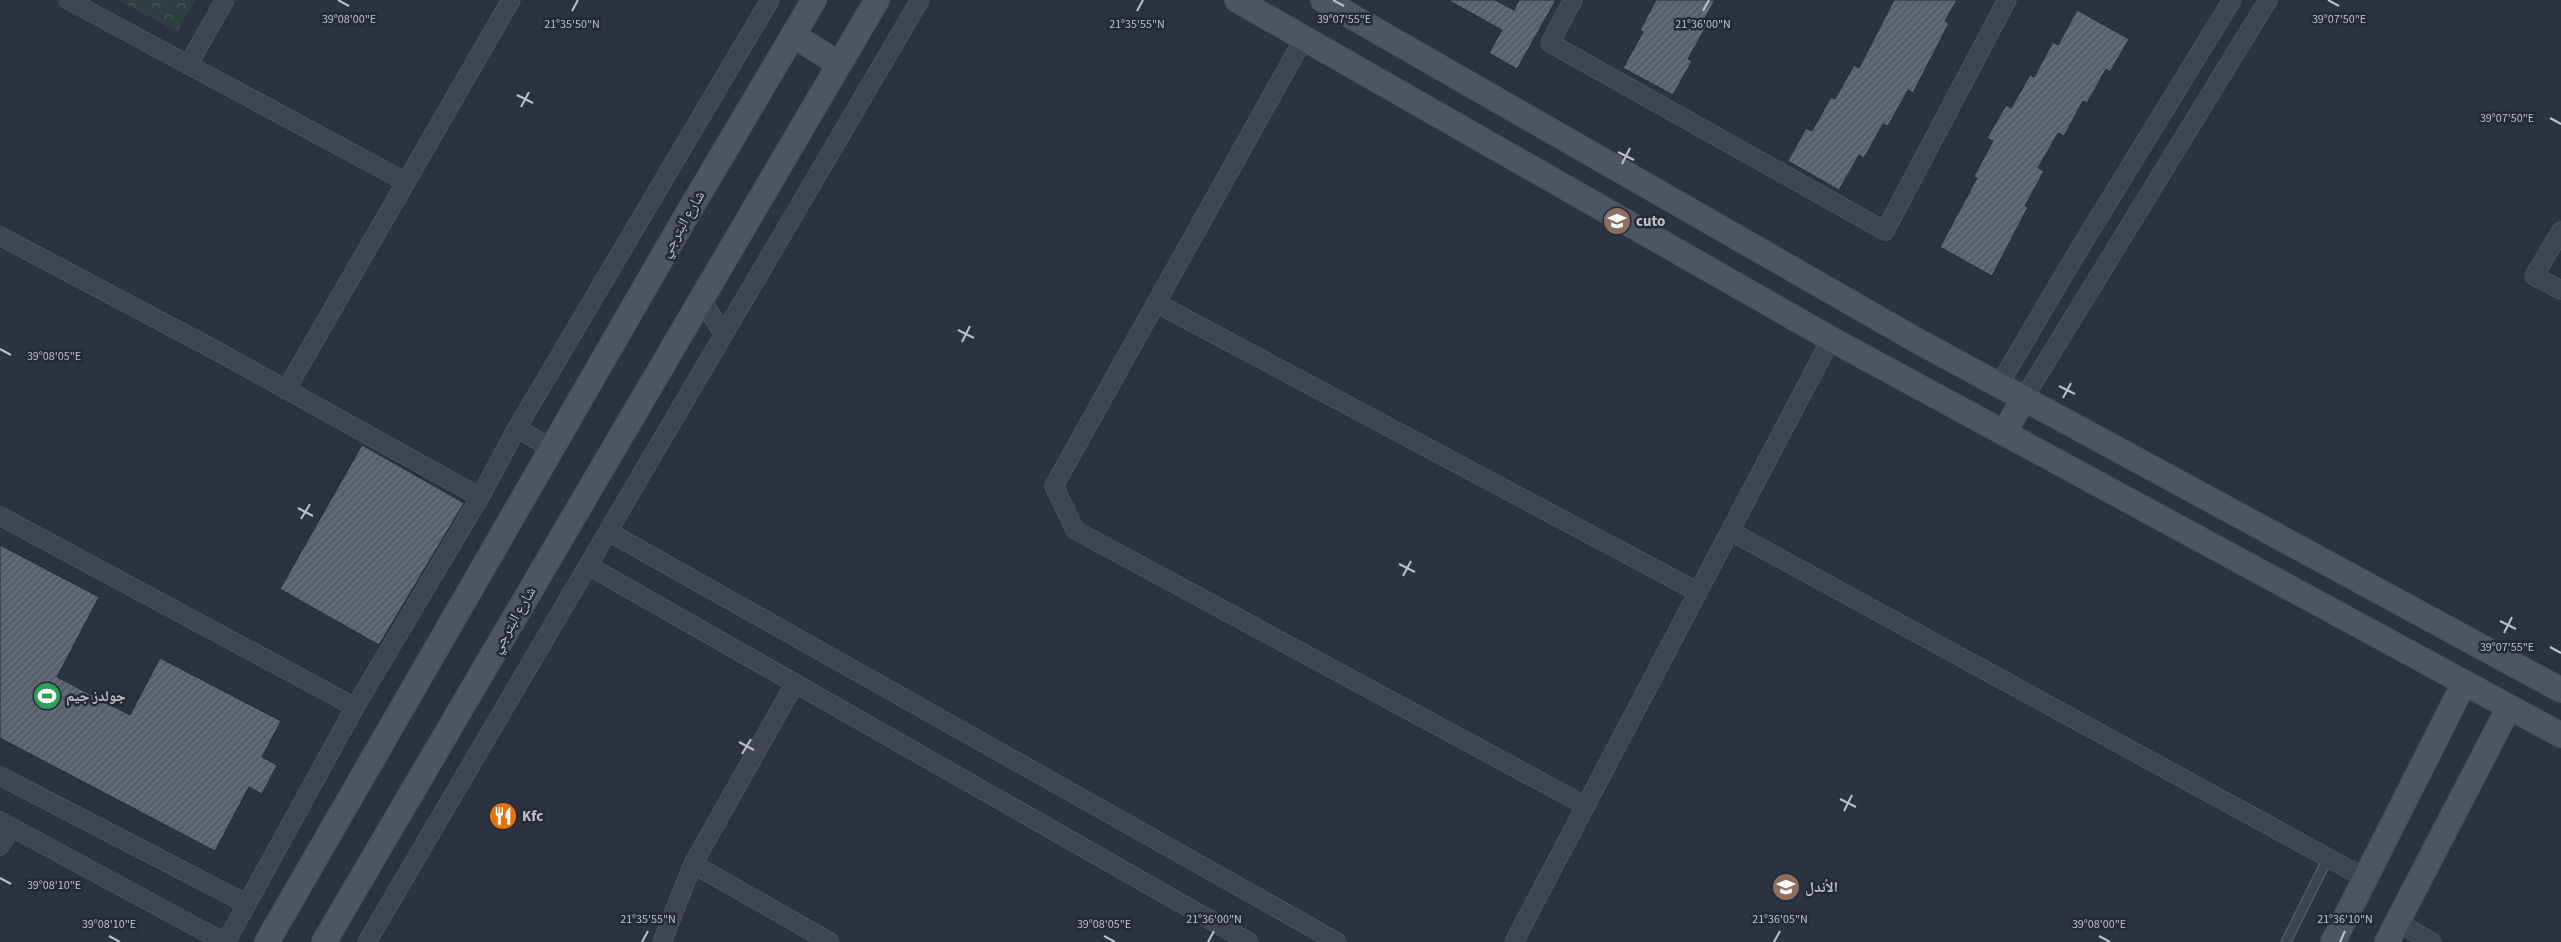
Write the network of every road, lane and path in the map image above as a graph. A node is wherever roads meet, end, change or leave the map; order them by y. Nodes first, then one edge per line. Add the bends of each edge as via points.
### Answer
1 (68, 0) edge
2 (225, 0) edge
3 (511, 0) edge
4 (770, 0) edge
5 (814, 0) edge
6 (877, 0) edge
7 (920, 0) edge
8 (1237, 0) edge
9 (1323, 0) edge
10 (1574, 0) edge
11 (2007, 0) edge
12 (2232, 0) edge
13 (2268, 0) edge
14 (793, 35) junction
15 (1304, 38) junction
16 (839, 64) junction
17 (188, 65) junction
18 (406, 182) junction
19 (2561, 231) edge
20 (0, 236) edge
21 (2561, 290) edge
22 (701, 299) junction
23 (1156, 303) junction
24 (724, 335) junction
25 (1831, 339) junction
26 (1999, 385) junction
27 (286, 390) junction
28 (2024, 398) junction
29 (517, 428) junction
30 (2004, 433) junction
31 (552, 449) junction
32 (480, 497) junction
33 (0, 516) edge
34 (1730, 531) junction
35 (609, 532) junction
36 (589, 566) junction
37 (1698, 592) junction
38 (795, 683) junction
39 (2464, 683) junction
40 (2561, 690) edge
41 (355, 707) junction
42 (2508, 707) junction
43 (2561, 736) edge
44 (0, 776) edge
45 (1586, 806) junction
46 (5, 824) edge
47 (0, 846) edge
48 (2328, 858) junction
49 (693, 864) junction
50 (2365, 878) junction
51 (247, 904) junction
52 (2392, 932) edge
53 (225, 942) edge
54 (267, 942) edge
55 (324, 942) edge
56 (367, 942) edge
57 (662, 942) edge
58 (830, 942) edge
59 (1249, 942) edge
60 (1337, 942) edge
61 (1514, 942) edge
62 (2286, 942) edge
63 (2333, 942) edge
64 (2432, 942) edge

1 - 17 street
2 - 17 street
3 - 18 street
4 - 29 street
5 - 14 street, شارع البترجي
6 - 16 street, شارع البترجي
7 - 24 street
8 - 15 street
9 - 26 street
10 - 11 street via 1550,42 1884,231
12 - 26 street
13 - 28 street
14 - 16 street
14 - 31 street, شارع البترجي
15 - 23 street
15 - 25 street
16 - 22 street, شارع البترجي
17 - 18 street
18 - 27 street
19 - 21 street via 2534,276
20 - 27 street
22 - 24 street
22 - 55 street, شارع البترجي
23 - 37 street
23 - 45 street via 1054,486 1075,530
24 - 35 street
25 - 30 street
25 - 34 street
26 - 28 street
27 - 32 street
28 - 30 street
28 - 40 street
29 - 31 street
29 - 32 street
30 - 39 street
31 - 54 street, شارع البترجي
32 - 41 street
33 - 41 street
34 - 37 street
34 - 48 street
35 - 36 street
35 - 60 street
36 - 38 street
36 - 56 street
37 - 45 street
38 - 49 street
38 - 59 street
39 - 42 street
39 - 50 street
41 - 51 street
42 - 43 street
42 - 52 street
44 - 51 street
45 - 61 street
46 - 47 street
46 - 53 street
48 - 50 street
48 - 62 lane
49 - 57 street
49 - 58 street
50 - 63 street
51 - 53 street
52 - 64 street

